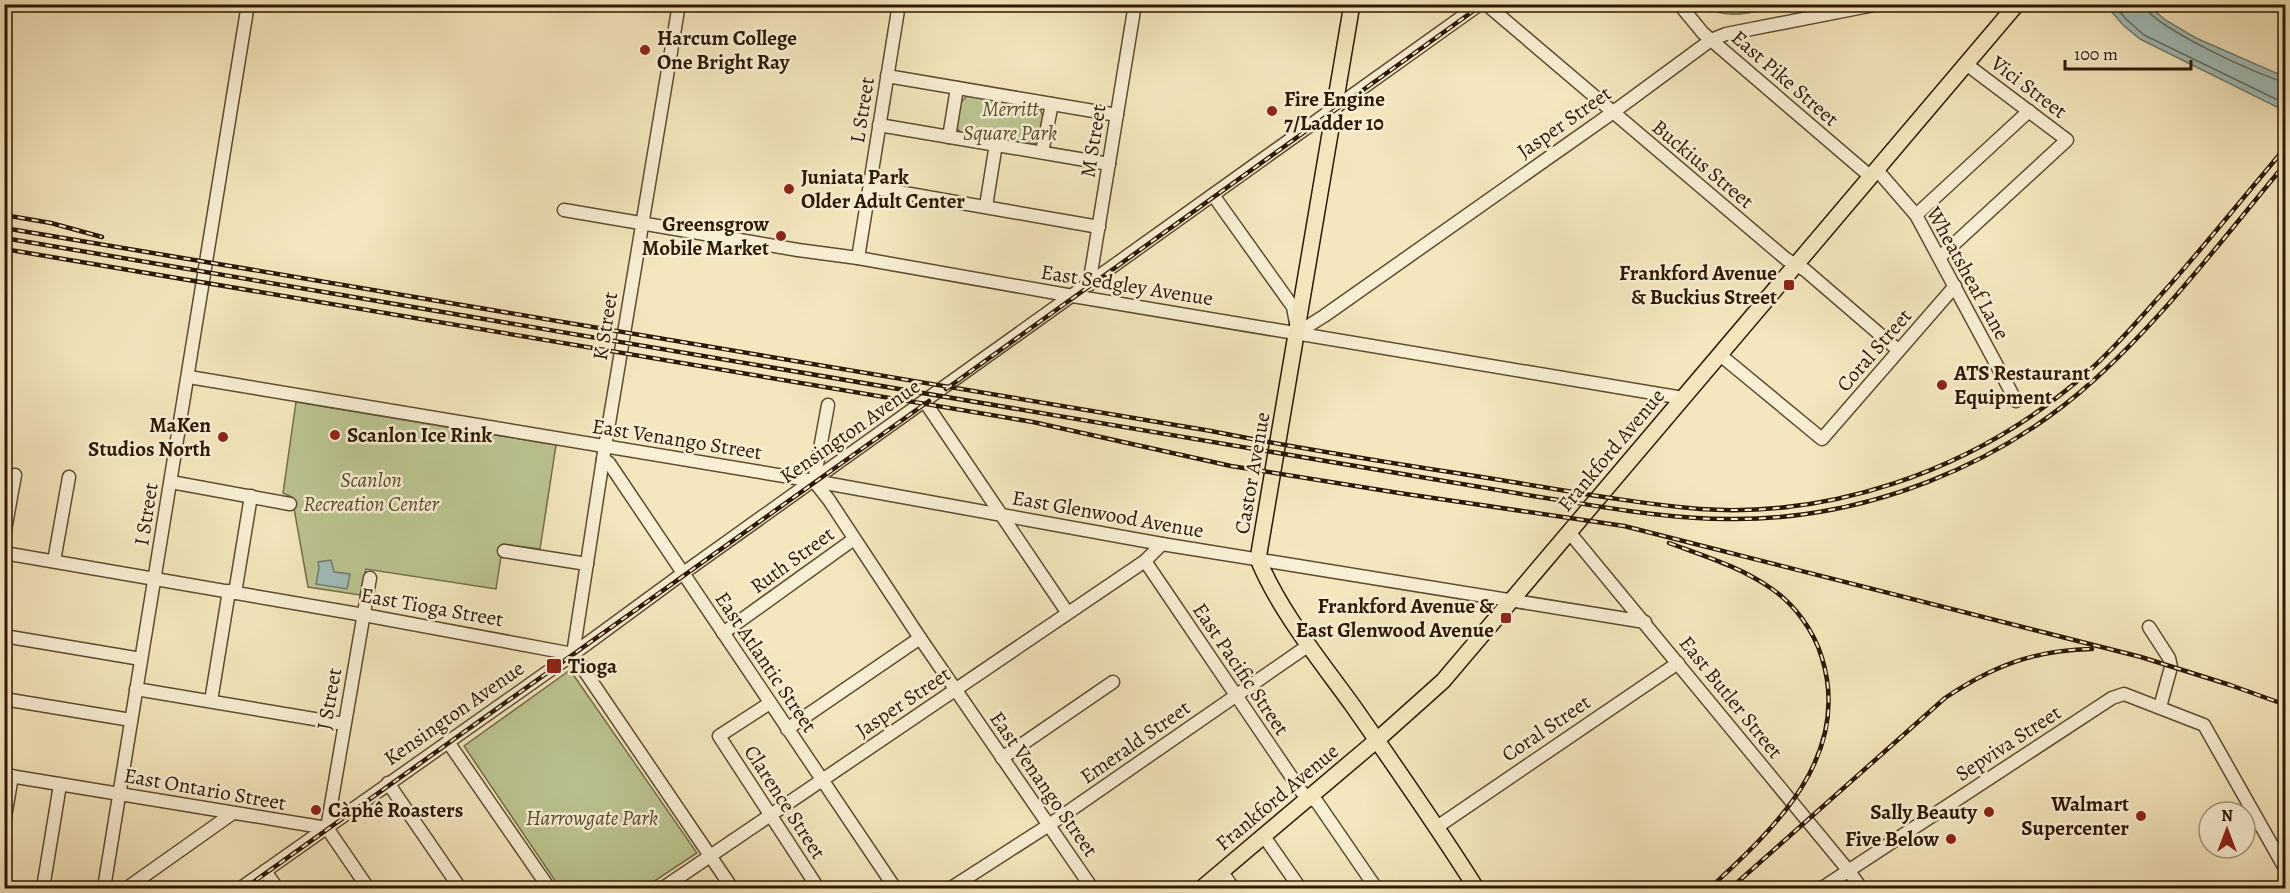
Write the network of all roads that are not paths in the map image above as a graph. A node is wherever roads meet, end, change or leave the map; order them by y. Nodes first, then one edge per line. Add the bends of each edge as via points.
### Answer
1 (248, 4) edge
2 (679, 4) edge
3 (899, 4) edge
4 (1135, 4) edge
5 (1352, 4) edge
6 (1480, 4) edge
7 (1486, 4) edge
8 (1679, 4) edge
9 (1879, 4) edge
10 (2017, 4) edge
11 (1711, 40) junction
12 (1966, 64) junction
13 (887, 76) junction
14 (957, 88) junction
15 (1052, 104) junction
16 (1336, 108) junction
17 (2029, 111) junction
18 (1612, 113) junction
19 (1117, 116) junction
20 (879, 125) junction
21 (949, 137) junction
22 (996, 144) junction
23 (1042, 152) junction
24 (1109, 164) junction
25 (1874, 174) junction
26 (870, 187) junction
27 (1213, 195) junction
28 (986, 206) junction
29 (564, 210) dead end
30 (1916, 214) junction
31 (642, 223) junction
32 (1099, 227) junction
33 (1940, 257) junction
34 (858, 258) junction
35 (1796, 265) junction
36 (1089, 285) junction
37 (1955, 286) junction
38 (1073, 296) junction
39 (1297, 333) junction
40 (1898, 350) junction
41 (1719, 354) junction
42 (189, 377) junction
43 (1683, 398) junction
44 (2016, 401) dead end
45 (924, 402) junction
46 (828, 405) dead end
47 (604, 453) junction
48 (15, 475) dead end
49 (69, 477) dead end
50 (814, 481) junction
51 (171, 483) junction
52 (250, 496) junction
53 (290, 504) dead end
54 (1001, 515) junction
55 (1569, 532) junction
56 (4, 536) edge
57 (854, 539) junction
58 (1162, 544) junction
59 (504, 551) dead end
60 (4, 553) edge
61 (1258, 560) junction
62 (54, 561) junction
63 (1145, 561) junction
64 (587, 564) junction
65 (682, 574) junction
66 (370, 578) dead end
67 (155, 579) junction
68 (232, 592) junction
69 (1510, 601) junction
70 (1067, 612) junction
71 (364, 615) junction
72 (1645, 622) junction
73 (2149, 627) dead end
74 (723, 633) junction
75 (4, 636) edge
76 (920, 638) junction
77 (1309, 645) junction
78 (573, 654) junction
79 (141, 659) junction
80 (1678, 663) junction
81 (1113, 682) dead end
82 (136, 689) junction
83 (955, 690) junction
84 (1236, 696) junction
85 (4, 699) edge
86 (211, 701) junction
87 (770, 703) junction
88 (2160, 707) junction
89 (131, 720) junction
90 (344, 724) junction
91 (787, 729) junction
92 (1377, 740) junction
93 (448, 742) junction
94 (1002, 758) junction
95 (8, 775) edge
96 (822, 781) junction
97 (388, 783) junction
98 (60, 785) junction
99 (118, 794) junction
100 (1307, 798) junction
101 (232, 813) junction
102 (771, 816) junction
103 (4, 823) edge
104 (1049, 825) junction
105 (1437, 827) junction
106 (327, 828) junction
107 (1263, 835) junction
108 (711, 857) junction
109 (1848, 870) junction
110 (2286, 870) edge
111 (265, 871) junction
112 (1222, 872) junction
113 (43, 888) edge
114 (104, 888) edge
115 (127, 888) edge
116 (241, 888) edge
117 (277, 888) edge
118 (368, 888) edge
119 (460, 888) edge
120 (549, 888) edge
121 (663, 888) edge
122 (732, 888) edge
123 (818, 888) edge
124 (895, 888) edge
125 (951, 888) edge
126 (1090, 888) edge
127 (1202, 888) edge
128 (1233, 888) edge
129 (1300, 888) edge
130 (1376, 888) edge
131 (1476, 888) edge
132 (1822, 888) edge
133 (1861, 888) edge

1 - 42 street, I Street
2 - 31 street, K Street
3 - 13 street, L Street
4 - 19 street, M Street
5 - 16 main road, Castor Avenue
6 - 16 street, Kensington Avenue
7 - 18 street, Buckius Street
8 - 11 street, East Pike Street
9 - 11 street, Jasper Street
10 - 12 main road, Frankford Avenue
11 - 18 street, Jasper Street
11 - 25 street, East Pike Street
12 - 17 street, Vici Street
12 - 25 main road, Frankford Avenue
13 - 14 street
13 - 20 street, L Street
14 - 15 street
14 - 21 street
15 - 19 street
15 - 23 street
16 - 27 street, Kensington Avenue
16 - 39 main road, Castor Avenue
17 - 30 street
17 - 33 street, Vici Street via 2067,141
18 - 35 street, Buckius Street
18 - 39 street, Jasper Street
19 - 24 street, M Street
20 - 21 street
20 - 26 street, L Street
21 - 22 street
22 - 23 street
22 - 28 street
23 - 24 street
24 - 32 street, M Street
25 - 30 street, Wheatsheaf Lane
25 - 35 main road, Frankford Avenue
26 - 28 street
26 - 34 street, L Street
27 - 36 street, Kensington Avenue
27 - 39 street via 1293,307
28 - 32 street
29 - 31 street, East Sedgley Avenue
30 - 33 street, Wheatsheaf Lane
31 - 34 street, East Sedgley Avenue
31 - 47 street, K Street
32 - 36 street, M Street
33 - 37 street, Wheatsheaf Lane
34 - 38 street, East Sedgley Avenue
35 - 40 street, Buckius Street
35 - 41 main road, Frankford Avenue
36 - 38 street, Kensington Avenue
37 - 40 street, Coral Street
37 - 44 street, Wheatsheaf Lane
38 - 39 street, East Sedgley Avenue
38 - 45 street, Kensington Avenue
39 - 43 street, East Sedgley Avenue
39 - 61 main road, Castor Avenue
40 - 41 street, Coral Street via 1822,439
41 - 43 main road, Frankford Avenue
42 - 47 street, East Venango Street
42 - 51 street, I Street
43 - 55 main road, Frankford Avenue
45 - 50 street, Kensington Avenue
45 - 54 street
46 - 50 street
47 - 50 street, East Venango Street
47 - 64 street, K Street
47 - 65 street, East Atlantic Street
48 - 56 street
49 - 62 street
50 - 54 street, East Glenwood Avenue
50 - 57 street, East Venango Street
50 - 65 street, Kensington Avenue
51 - 52 street
51 - 67 street, I Street
52 - 53 street
52 - 68 street
54 - 58 street, East Glenwood Avenue
54 - 70 street
55 - 69 main road, Frankford Avenue
55 - 72 street, East Butler Street
57 - 74 street, Ruth Street
57 - 76 street, East Venango Street
58 - 61 street, East Glenwood Avenue
58 - 63 street, Jasper Street
59 - 64 street
60 - 62 street, East Tioga Street
61 - 69 street, East Glenwood Avenue
61 - 77 main road, Castor Avenue via 1267,582
62 - 67 street, East Tioga Street
63 - 70 street, Jasper Street
63 - 84 street, East Pacific Street
64 - 78 street, K Street
65 - 74 street, East Atlantic Street
65 - 78 street, Kensington Avenue
66 - 71 street, J Street
67 - 68 street, East Tioga Street
67 - 79 street, I Street
68 - 71 street, East Tioga Street
68 - 86 street
69 - 72 street, East Glenwood Avenue
69 - 92 main road, Frankford Avenue via 1443,681
70 - 83 street, Jasper Street
71 - 78 street, East Tioga Street
71 - 90 street, J Street
72 - 80 street, East Butler Street
73 - 88 street via 2171,667
74 - 87 street, East Atlantic Street
75 - 79 street
76 - 83 street, East Venango Street
76 - 91 street
77 - 84 street, Emerald Street
77 - 92 main road, Castor Avenue
78 - 93 street, Kensington Avenue
78 - 108 street
79 - 82 street, I Street
80 - 105 street, Coral Street
80 - 109 street, East Butler Street
81 - 94 street
82 - 86 street
82 - 89 street, I Street
83 - 94 street, East Venango Street
83 - 96 street, Jasper Street
84 - 100 street, East Pacific Street
84 - 104 street, Emerald Street
85 - 89 street
86 - 90 street
87 - 91 street, East Atlantic Street
87 - 102 street, Clarence Street via 719,736
88 - 109 street, Sepviva Street via 2124,694 2112,698
88 - 110 street via 2204,724
89 - 99 street, I Street
90 - 106 street, J Street
91 - 96 street, East Atlantic Street
92 - 100 main road, Frankford Avenue
92 - 105 main road, Castor Avenue
93 - 97 street, Kensington Avenue
93 - 120 street
94 - 104 street, East Venango Street
95 - 98 street, East Ontario Street
95 - 103 street
96 - 102 street, Jasper Street
96 - 124 street, East Atlantic Street
97 - 106 street, Kensington Avenue
97 - 119 street
98 - 99 street, East Ontario Street
98 - 113 street
99 - 101 street, East Ontario Street
99 - 114 street, I Street
100 - 107 main road, Frankford Avenue
100 - 130 street, East Pacific Street via 1317,802
101 - 106 street, East Ontario Street
101 - 115 street
102 - 108 street, Jasper Street
102 - 123 street, Clarence Street
104 - 125 street, Emerald Street
104 - 126 street, East Venango Street
105 - 131 main road, Castor Avenue
106 - 111 street, Kensington Avenue
106 - 118 street
107 - 112 main road, Frankford Avenue
107 - 129 street
108 - 121 street, Jasper Street
108 - 122 street
109 - 132 street, Sepviva Street
109 - 133 street, East Butler Street
111 - 116 street, Kensington Avenue
111 - 117 street
112 - 127 main road, Frankford Avenue
112 - 128 street

